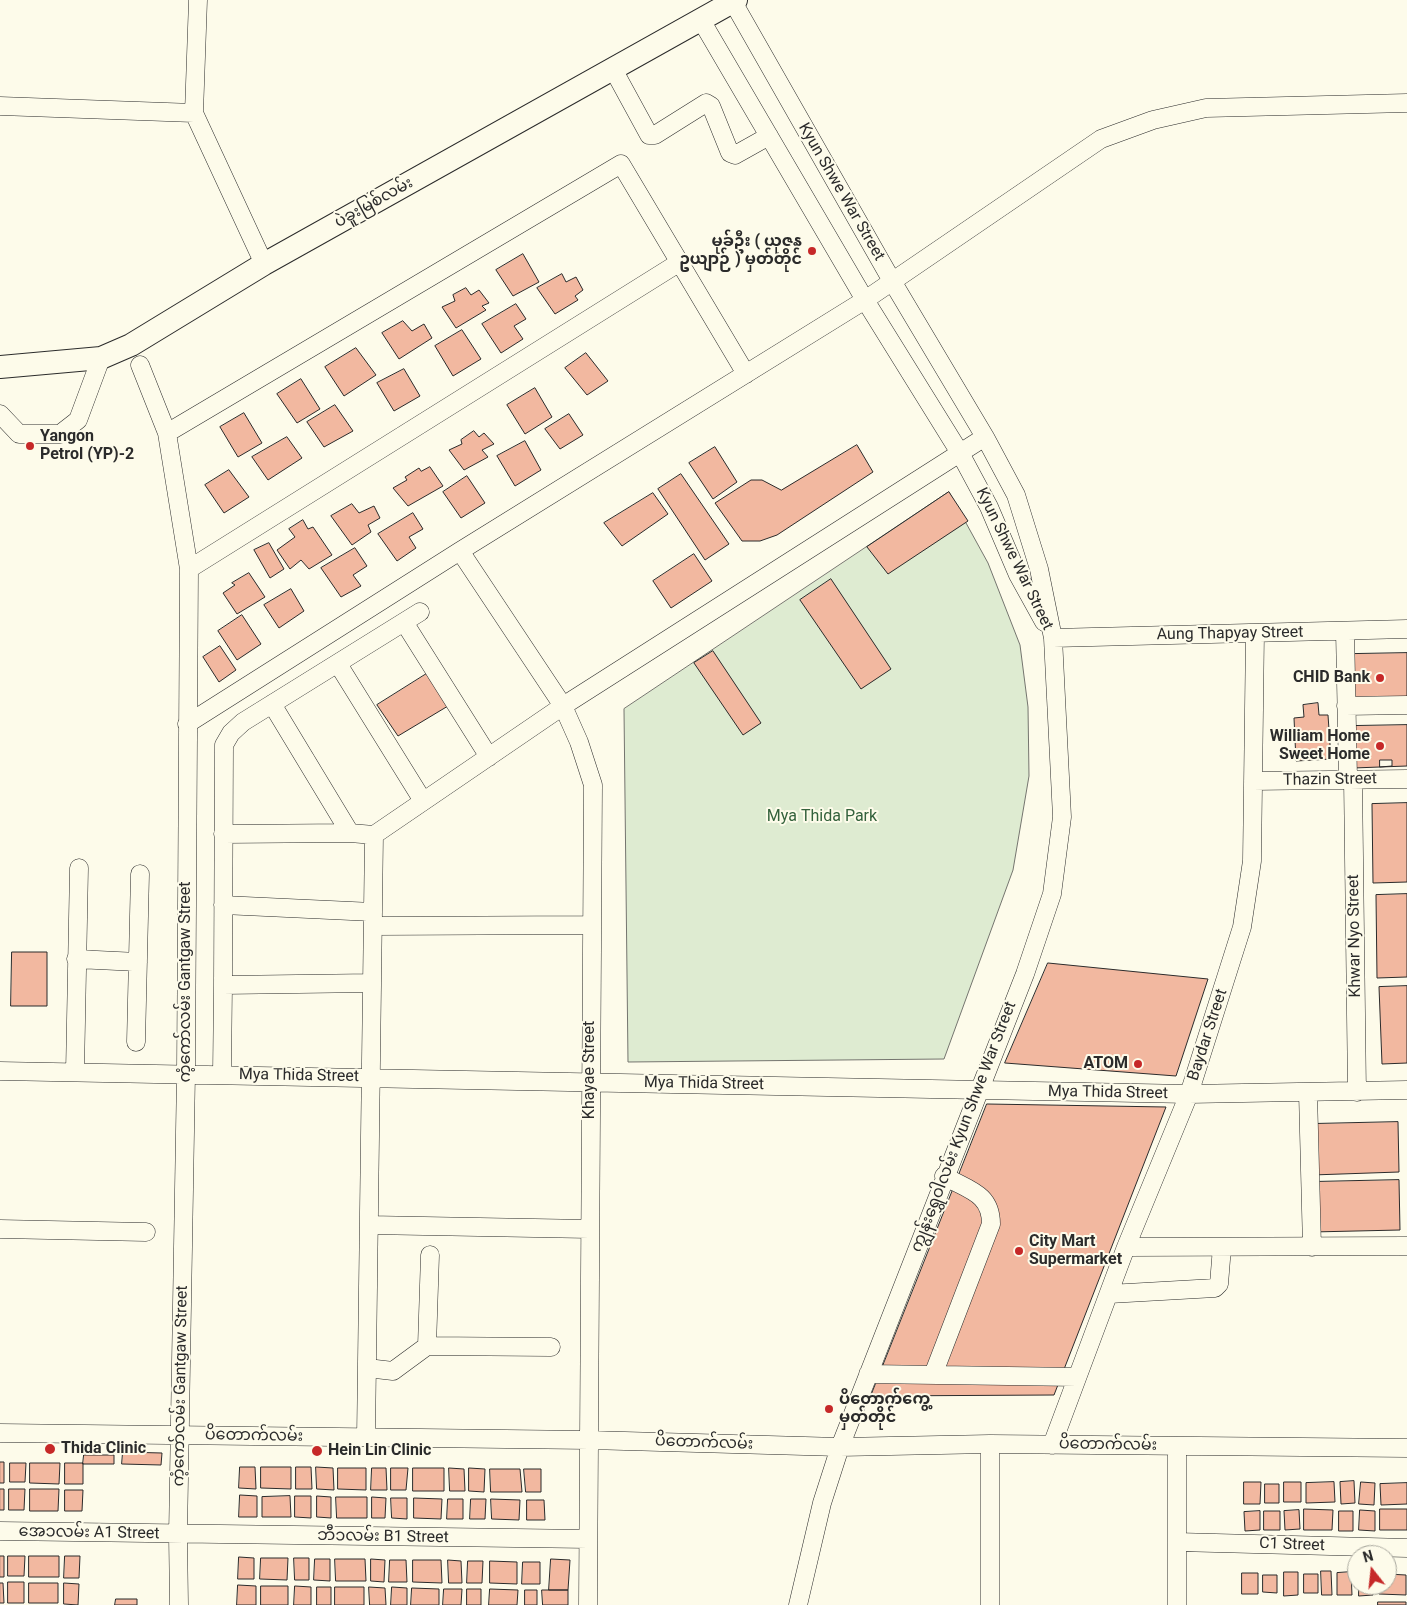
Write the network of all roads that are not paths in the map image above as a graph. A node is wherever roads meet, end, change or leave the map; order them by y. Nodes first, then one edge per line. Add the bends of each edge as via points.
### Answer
1 (198, 0) edge
2 (720, 6) edge
3 (613, 69) junction
4 (1407, 103) edge
5 (0, 106) edge
6 (194, 114) junction
7 (769, 136) junction
8 (680, 262) junction
9 (264, 264) junction
10 (892, 281) junction
11 (864, 300) junction
12 (101, 358) junction
13 (140, 365) dead end
14 (0, 367) edge
15 (746, 374) junction
16 (0, 414) edge
17 (168, 433) junction
18 (985, 437) junction
19 (960, 453) junction
20 (460, 550) junction
21 (189, 569) junction
22 (420, 612) dead end
23 (404, 622) junction
24 (1407, 629) edge
25 (1345, 631) junction
26 (1255, 633) junction
27 (1053, 638) junction
28 (338, 664) junction
29 (272, 704) junction
30 (563, 706) junction
31 (1349, 706) junction
32 (1407, 706) edge
33 (188, 724) junction
34 (489, 757) junction
35 (1351, 779) junction
36 (1407, 779) edge
37 (1253, 781) junction
38 (423, 802) junction
39 (350, 833) junction
40 (223, 834) junction
41 (374, 835) junction
42 (79, 868) dead end
43 (140, 874) dead end
44 (223, 905) junction
45 (373, 919) junction
46 (590, 925) junction
47 (76, 959) junction
48 (138, 962) junction
49 (372, 983) junction
50 (223, 985) junction
51 (136, 1042) dead end
52 (0, 1071) edge
53 (75, 1072) junction
54 (186, 1074) junction
55 (222, 1074) junction
56 (370, 1078) junction
57 (590, 1081) junction
58 (978, 1090) junction
59 (1407, 1090) edge
60 (1358, 1092) junction
61 (1308, 1093) junction
62 (1189, 1094) junction
63 (944, 1176) junction
64 (369, 1225) junction
65 (589, 1229) junction
66 (0, 1230) edge
67 (146, 1232) dead end
68 (1407, 1246) edge
69 (1126, 1247) junction
70 (1222, 1247) junction
71 (1312, 1247) junction
72 (430, 1255) dead end
73 (1108, 1294) junction
74 (427, 1346) junction
75 (551, 1347) dead end
76 (367, 1368) junction
77 (868, 1374) junction
78 (933, 1375) junction
79 (1077, 1378) junction
80 (0, 1434) edge
81 (180, 1436) junction
82 (366, 1437) junction
83 (589, 1440) junction
84 (990, 1444) junction
85 (1052, 1445) junction
86 (1176, 1446) junction
87 (840, 1448) junction
88 (1407, 1448) edge
89 (0, 1531) edge
90 (178, 1535) junction
91 (588, 1539) junction
92 (1177, 1542) junction
93 (1407, 1548) edge
94 (179, 1605) edge
95 (588, 1605) edge
96 (798, 1605) edge
97 (990, 1605) edge
98 (1177, 1605) edge

1 - 6 street
2 - 3 main road, ပဲခူးမြစ်လမ်း
2 - 7 street, Kyun Shwe War Street
2 - 10 street, Kyun Shwe War Street
3 - 7 street via 649,135 655,135 706,103 711,106 730,153 736,155
3 - 9 main road, ပဲခူးမြစ်လမ်း
4 - 10 street via 1206,108 1153,120 1102,140
5 - 6 street
6 - 9 street
7 - 11 street, Kyun Shwe War Street
8 - 15 street
8 - 17 street via 621,164
8 - 21 street
9 - 12 main road, ပဲခူးမြစ်လမ်း via 131,345
10 - 11 street
10 - 18 street, Kyun Shwe War Street
11 - 15 street
11 - 19 street, Kyun Shwe War Street
12 - 14 main road, ပဲခူးမြစ်လမ်း
12 - 16 street via 78,420 60,434 20,434
13 - 17 street, ကံ့ကော်လမ်း Gantgaw Street
15 - 20 street
17 - 21 street, ကံ့ကော်လမ်း Gantgaw Street
18 - 19 street
18 - 27 street, Kyun Shwe War Street via 1016,495 1039,569
19 - 27 street, Kyun Shwe War Street via 989,507 1018,575
19 - 30 street
20 - 30 street, Khayae Street
20 - 33 street
21 - 33 street, ကံ့ကော်လမ်း Gantgaw Street
22 - 23 street
23 - 28 street
23 - 34 street
24 - 25 street, Aung Thapyay Street
25 - 26 street, Aung Thapyay Street
25 - 31 street, Khwar Nyo Street
26 - 27 street, Aung Thapyay Street
26 - 37 street, Baydar Street
27 - 58 street, ကျွန်းရွှေဝါလမ်း Kyun Shwe War Street via 1062,817 1052,894 1025,974
28 - 29 street
28 - 38 street
29 - 39 street
29 - 40 street via 243,722 224,745
30 - 34 street
30 - 46 street, Khayae Street via 593,785
31 - 32 street
31 - 35 street, Khwar Nyo Street
33 - 54 street, ကံ့ကော်လမ်း Gantgaw Street
34 - 38 street
35 - 36 street, Thazin Street
35 - 37 street, Thazin Street
35 - 60 street, Khwar Nyo Street
37 - 62 street, Baydar Street via 1252,862 1242,927
38 - 41 street
39 - 40 street
39 - 41 street
40 - 44 street
41 - 45 street
42 - 47 street
43 - 48 street
44 - 45 street
44 - 50 street
45 - 46 street
45 - 49 street
46 - 57 street, Khayae Street
47 - 48 street
47 - 53 street
48 - 51 street
49 - 50 street
49 - 56 street
50 - 55 street
52 - 53 street, Mya Thida Street
53 - 54 street, Mya Thida Street
54 - 55 street, Mya Thida Street
54 - 81 street, ကံ့ကော်လမ်း Gantgaw Street
55 - 56 street, Mya Thida Street
56 - 57 street, Mya Thida Street
56 - 64 street
57 - 58 street, Mya Thida Street
57 - 65 street, Khayae Street
58 - 62 street, Mya Thida Street
58 - 63 street, ကျွန်းရွှေဝါလမ်း Kyun Shwe War Street
59 - 60 street, Mya Thida Street
60 - 61 street, Mya Thida Street
61 - 62 street, Mya Thida Street
61 - 71 street
62 - 69 street, Baydar Street
63 - 77 street, ကျွန်းရွှေဝါလမ်း Kyun Shwe War Street
63 - 78 street via 985,1199 991,1210 991,1224
64 - 65 street
64 - 76 street
65 - 83 street, Khayae Street
66 - 67 street
68 - 71 street
69 - 70 street
69 - 73 street, Baydar Street
70 - 71 street
70 - 73 street via 1219,1284 1215,1288
72 - 74 street
73 - 79 street, Baydar Street
74 - 75 street
74 - 76 street via 393,1371
76 - 82 street
77 - 78 street
77 - 87 street, ကျွန်းရွှေဝါလမ်း Kyun Shwe War Street
78 - 79 street
79 - 85 street, Baydar Street
80 - 81 street, ပိတောက်လမ်း
81 - 82 street, ပိတောက်လမ်း
81 - 90 street, ကံ့ကော်လမ်း Gantgaw Street
82 - 83 street, ပိတောက်လမ်း
83 - 87 street, ပိတောက်လမ်း
83 - 91 street, Khayae Street
84 - 85 street, ပိတောက်လမ်း
84 - 87 street, ပိတောက်လမ်း
84 - 97 street
85 - 86 street, ပိတောက်လမ်း
86 - 88 street, ပိတောက်လမ်း
86 - 92 street
87 - 96 street, ကျွန်းရွှေဝါလမ်း Kyun Shwe War Street via 822,1503
89 - 90 street, အေ၁လမ်း A1 Street
90 - 91 street, ဘီ၁လမ်း B1 Street
90 - 94 street, ကံ့ကော်လမ်း Gantgaw Street
91 - 95 street, Khayae Street
92 - 93 street, C1 Street
92 - 98 street

